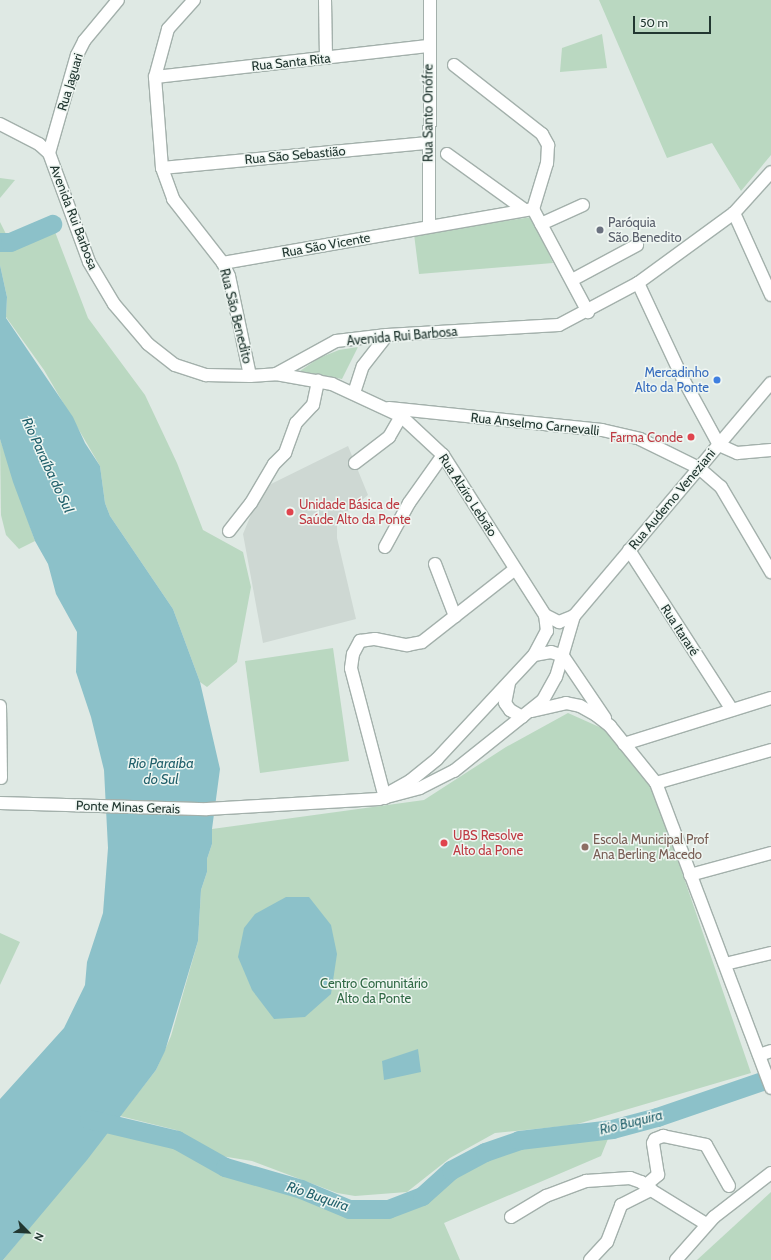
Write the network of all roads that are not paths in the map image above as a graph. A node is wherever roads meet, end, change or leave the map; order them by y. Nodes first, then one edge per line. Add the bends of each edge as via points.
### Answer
1 (118, 0) edge
2 (194, 0) edge
3 (325, 0) edge
4 (430, 0) edge
5 (428, 46) junction
6 (326, 58) junction
7 (454, 65) dead end
8 (155, 77) junction
9 (2, 126) edge
10 (428, 143) junction
11 (49, 153) junction
12 (447, 154) dead end
13 (162, 168) junction
14 (771, 172) edge
15 (583, 205) dead end
16 (529, 210) junction
17 (734, 213) junction
18 (541, 224) junction
19 (429, 226) junction
20 (637, 244) dead end
21 (223, 263) junction
22 (572, 280) junction
23 (638, 283) junction
24 (771, 295) edge
25 (588, 312) junction
26 (387, 335) junction
27 (276, 374) junction
28 (250, 376) junction
29 (318, 381) junction
30 (771, 383) edge
31 (354, 393) junction
32 (389, 408) junction
33 (401, 416) junction
34 (719, 445) junction
35 (771, 450) edge
36 (443, 455) junction
37 (355, 463) dead end
38 (699, 468) junction
39 (229, 531) dead end
40 (385, 547) dead end
41 (629, 550) junction
42 (435, 564) dead end
43 (515, 569) junction
44 (771, 572) edge
45 (545, 615) junction
46 (455, 616) junction
47 (574, 616) junction
48 (534, 655) junction
49 (563, 656) junction
50 (509, 682) junction
51 (771, 698) edge
52 (0, 706) edge
53 (732, 710) junction
54 (526, 714) junction
55 (610, 726) junction
56 (624, 744) junction
57 (771, 750) edge
58 (1, 778) edge
59 (656, 783) junction
60 (383, 797) junction
61 (0, 803) edge
62 (256, 807) joint
63 (771, 853) edge
64 (690, 875) junction
65 (771, 953) edge
66 (725, 964) junction
67 (765, 1058) edge
68 (771, 1088) edge
69 (771, 1173) edge
70 (771, 1178) edge
71 (757, 1185) junction
72 (729, 1186) dead end
73 (648, 1188) junction
74 (511, 1217) dead end
75 (706, 1224) junction
76 (590, 1260) edge
77 (676, 1260) edge

1 - 11 street, Rua Jaguari via 84,41 77,55
2 - 8 street, Rua São Benedito via 168,29
3 - 6 street
4 - 5 street, Rua Santo Onófre
5 - 6 street, Rua Santa Rita
5 - 10 street, Rua Santo Onófre
6 - 8 street, Rua Santa Rita
7 - 16 street via 542,134 548,145 547,163
8 - 13 street, Rua São Benedito
9 - 11 street, Avenida Rui Barbosa via 39,144
10 - 13 street, Rua São Sebastião
10 - 19 street, Rua Santo Onófre
11 - 28 street, Avenida Rui Barbosa via 89,262 114,304 148,344 175,365 206,375
12 - 16 street
13 - 21 street, Rua São Benedito via 173,199
14 - 17 street, Avenida Rui Barbosa
15 - 18 street
16 - 18 street
16 - 19 street, Rua São Vicente
17 - 23 street, Avenida Rui Barbosa
17 - 24 street
18 - 22 street
19 - 21 street, Rua São Vicente
20 - 22 street
21 - 28 street, Rua São Benedito via 229,276
22 - 25 street
23 - 25 street, Avenida Rui Barbosa
23 - 34 street via 682,378
25 - 26 street, Avenida Rui Barbosa via 559,325
26 - 27 street, Avenida Rui Barbosa via 336,341
26 - 31 street via 363,366
27 - 28 street, Avenida Rui Barbosa
27 - 29 street, Rua Alzíro Lebrão
29 - 31 street, Rua Alzíro Lebrão
29 - 39 street via 313,405 296,423 285,453 274,464 251,503
30 - 34 street, Rua Audemo Veneziani
31 - 32 street, Rua Alzíro Lebrão
32 - 33 street, Rua Alzíro Lebrão
32 - 38 street, Rua Anselmo Carnevalli via 602,430 640,439
33 - 36 street, Rua Alzíro Lebrão
33 - 37 street via 389,436
34 - 35 street via 737,453
34 - 38 street, Rua Audemo Veneziani
36 - 40 street via 409,503
36 - 43 street, Rua Alzíro Lebrão
38 - 41 street, Rua Audemo Veneziani
38 - 44 street, Rua Anselmo Carnevalli via 721,487
41 - 47 street, Rua Audemo Veneziani
41 - 53 street, Rua Itararé
42 - 46 street
43 - 45 street, Rua Alzíro Lebrão
43 - 46 street
45 - 47 street via 559,622
45 - 48 street, Rua Audemo Veneziani via 547,631
46 - 60 street via 422,642 407,645 366,639 360,641 353,654 351,668
47 - 49 street, Rua Audemo Veneziani
48 - 49 street via 551,652
48 - 50 street, Rua Audemo Veneziani
49 - 54 street, Rua Audemo Veneziani via 550,690
49 - 55 street
50 - 54 street via 505,703 510,710
50 - 60 street, Rua Audemo Veneziani via 437,759 410,781
51 - 53 street
52 - 58 street
53 - 56 street
54 - 55 street via 566,703 580,706
54 - 60 street, Rua Audemo Veneziani via 454,772 420,788
55 - 56 street
56 - 59 street
57 - 59 street
59 - 64 street
60 - 62 street, Rua Audemo Veneziani
61 - 62 street, Ponte Minas Gerais via 207,809
63 - 64 street
64 - 66 street
65 - 66 street
66 - 67 street
67 - 68 street
69 - 71 street
70 - 71 street
71 - 75 street
72 - 73 street via 706,1144 663,1136 654,1139 658,1175
73 - 74 street via 630,1178 586,1181 546,1196
73 - 75 street
73 - 76 street via 621,1205 607,1242
75 - 77 street

